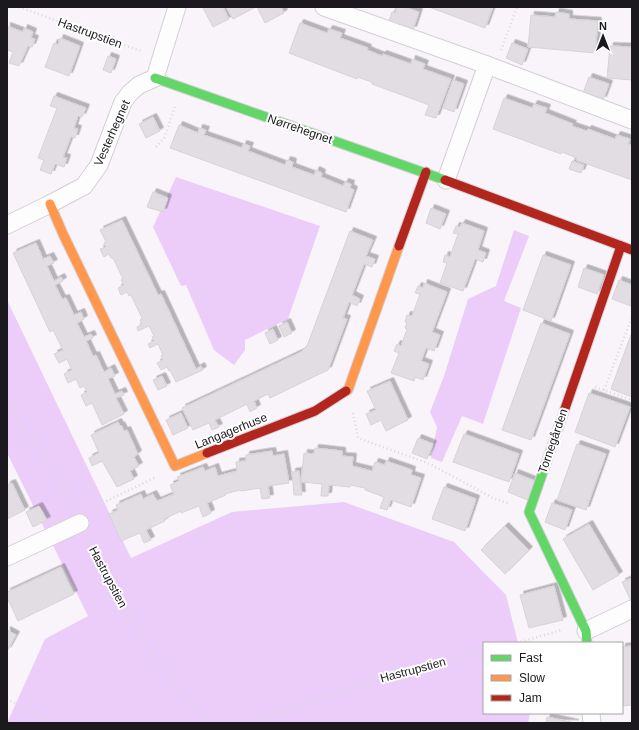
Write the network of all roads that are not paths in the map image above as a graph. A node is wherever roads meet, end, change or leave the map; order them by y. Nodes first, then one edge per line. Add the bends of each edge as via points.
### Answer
1 (177, 7) edge
2 (324, 7) edge
3 (490, 67) junction
4 (155, 78) junction
5 (632, 120) edge
6 (426, 172) junction
7 (446, 180) junction
8 (50, 204) junction
9 (7, 225) edge
10 (621, 246) junction
11 (632, 250) edge
12 (79, 519) road end
13 (7, 557) edge
14 (632, 609) edge
15 (587, 637) edge

1 - 4 street
2 - 3 street
3 - 5 street
3 - 7 street
4 - 6 street, Nørrehegnet
4 - 8 street, Vesterhegnet via 139,85 123,102 99,165 84,186
6 - 7 street, Nørrehegnet
6 - 8 street, Langagerhuse via 348,390 315,410 175,466
7 - 10 street, Nørrehegnet
8 - 9 street, Vesterhegnet
10 - 11 street, Nørrehegnet
10 - 15 street, Tornegården via 528,512
12 - 13 street
14 - 15 street

